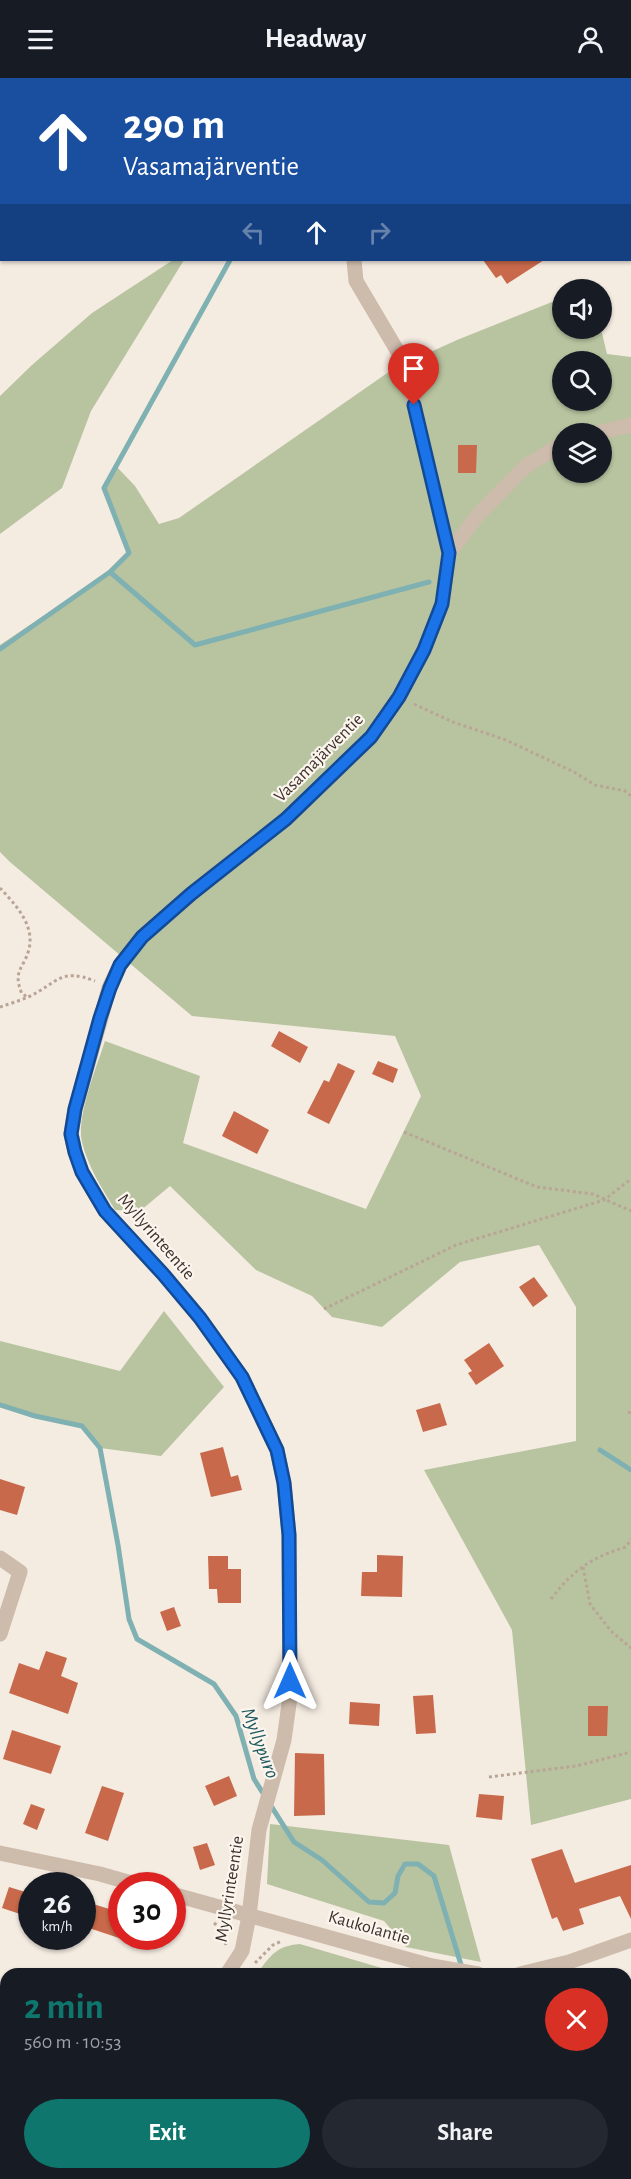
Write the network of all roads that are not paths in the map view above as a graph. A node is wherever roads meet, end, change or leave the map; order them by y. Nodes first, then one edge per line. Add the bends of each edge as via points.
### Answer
1 (354, 261) edge
2 (631, 425) edge
3 (612, 430) edge
4 (552, 450) edge
5 (449, 553) junction
6 (110, 988) joint
7 (0, 1558) edge
8 (0, 1634) edge
9 (0, 1853) edge
10 (108, 1876) edge
11 (186, 1898) edge
12 (249, 1916) junction
13 (631, 1940) edge
14 (231, 1968) edge
15 (444, 1968) edge
16 (544, 1968) edge

1 - 5 street, Vasamajärventie via 356,281 404,362
2 - 3 street
4 - 5 street via 526,466 478,515
5 - 6 street, Vasamajärventie via 442,604 424,650 399,697 371,737 286,819 142,937 120,965
6 - 12 street, Myllyrinteentie via 71,1134 82,1172 105,1211 200,1318 242,1377 277,1450 284,1483 289,1535 290,1697 284,1740 256,1851
7 - 8 street via 20,1572
9 - 10 street
11 - 12 street, Kaukolantie
12 - 14 street, Myllyrinteentie via 242,1952
12 - 15 street, Kaukolantie
13 - 16 street

